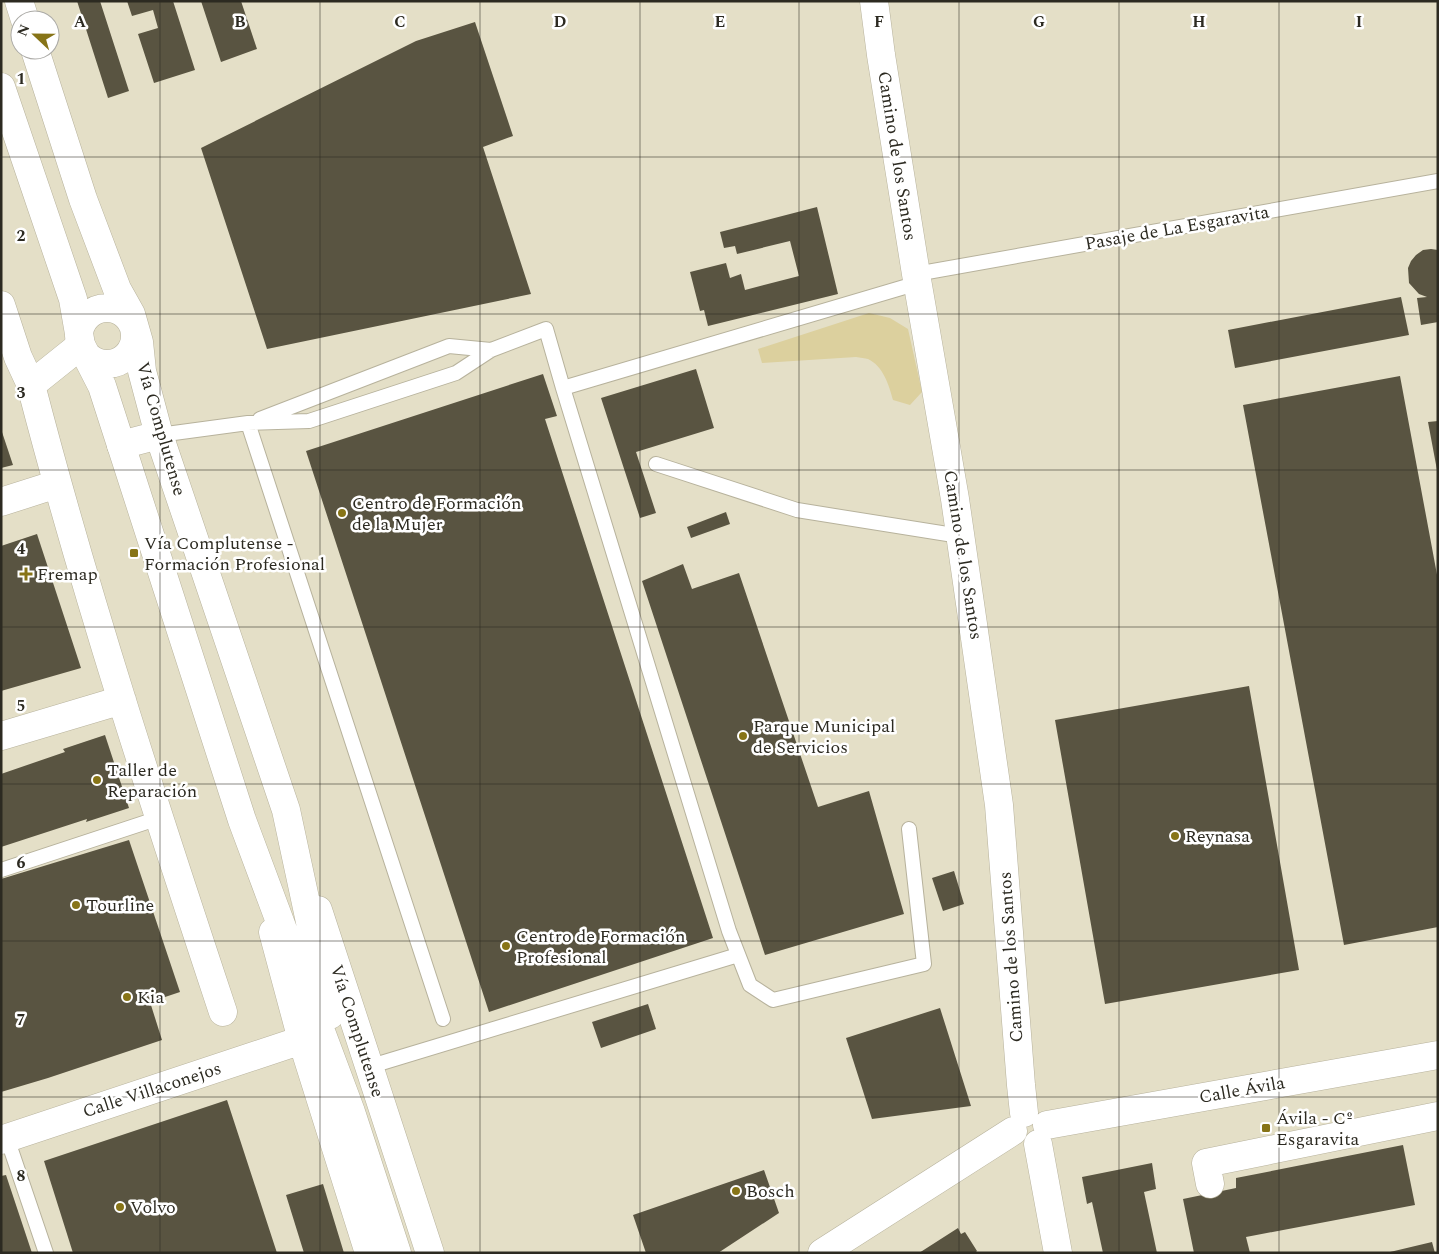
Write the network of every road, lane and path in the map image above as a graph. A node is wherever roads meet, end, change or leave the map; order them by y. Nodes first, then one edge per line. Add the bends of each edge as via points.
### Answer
1 (874, 1) edge
2 (38, 60) edge
3 (3, 98) edge
4 (1438, 181) edge
5 (917, 278) junction
6 (1, 305) edge
7 (135, 329) junction
8 (81, 345) junction
9 (491, 350) junction
10 (10, 360) edge
11 (32, 386) junction
12 (562, 388) junction
13 (248, 423) junction
14 (159, 435) junction
15 (121, 445) junction
16 (656, 464) dead end
17 (57, 484) junction
18 (1, 502) edge
19 (960, 536) junction
20 (122, 700) junction
21 (1, 736) edge
22 (286, 810) junction
23 (159, 818) junction
24 (242, 820) junction
25 (909, 829) dead end
26 (1, 870) edge
27 (738, 955) junction
28 (223, 1012) dead end
29 (443, 1019) dead end
30 (302, 1040) junction
31 (1438, 1055) edge
32 (368, 1067) junction
33 (351, 1112) junction
34 (1438, 1116) edge
35 (1030, 1128) junction
36 (4, 1139) edge
37 (1210, 1184) dead end
38 (46, 1253) edge
39 (369, 1253) edge
40 (397, 1253) edge
41 (430, 1253) edge
42 (822, 1253) edge
43 (1058, 1253) edge

1 - 5 street, Camino de los Santos
2 - 7 street, Vía Complutense via 83,199 116,289 131,314
3 - 8 street, Vía Complutense via 73,299
4 - 5 lane, Pasaje de La Esgaravita
5 - 12 lane, Pasaje de La Esgaravita
5 - 19 street, Camino de los Santos
6 - 10 street
7 - 8 street via 134,348 120,361 111,364 93,360
7 - 8 street via 125,313 108,307 99,308 91,312 80,327
7 - 14 street, Vía Complutense
8 - 11 street
8 - 15 street, Vía Complutense via 102,386
9 - 12 lane via 546,329
9 - 13 lane via 449,346
9 - 13 lane via 456,373 309,421
10 - 11 street
11 - 17 street
12 - 27 lane
13 - 14 lane
13 - 29 lane
14 - 15 street
14 - 22 street, Vía Complutense
15 - 24 street, Vía Complutense
16 - 19 lane via 797,510
17 - 18 street
17 - 20 street
19 - 35 street, Camino de los Santos via 999,805
20 - 21 street
20 - 23 street
22 - 32 street, Vía Complutense
22 - 33 street, Vía Complutense
23 - 26 lane
23 - 28 street
24 - 30 street, Vía Complutense
24 - 33 street, Vía Complutense
25 - 27 lane via 924,964 773,1000 750,985
27 - 32 lane
30 - 36 street, Calle Villaconejos
30 - 39 street, Vía Complutense
31 - 35 street, Calle Ávila
32 - 41 street, Vía Complutense
33 - 40 street, Vía Complutense
34 - 37 street via 1206,1163
35 - 42 street, Calle Ávila
35 - 43 street, Camino de los Santos
36 - 38 lane

